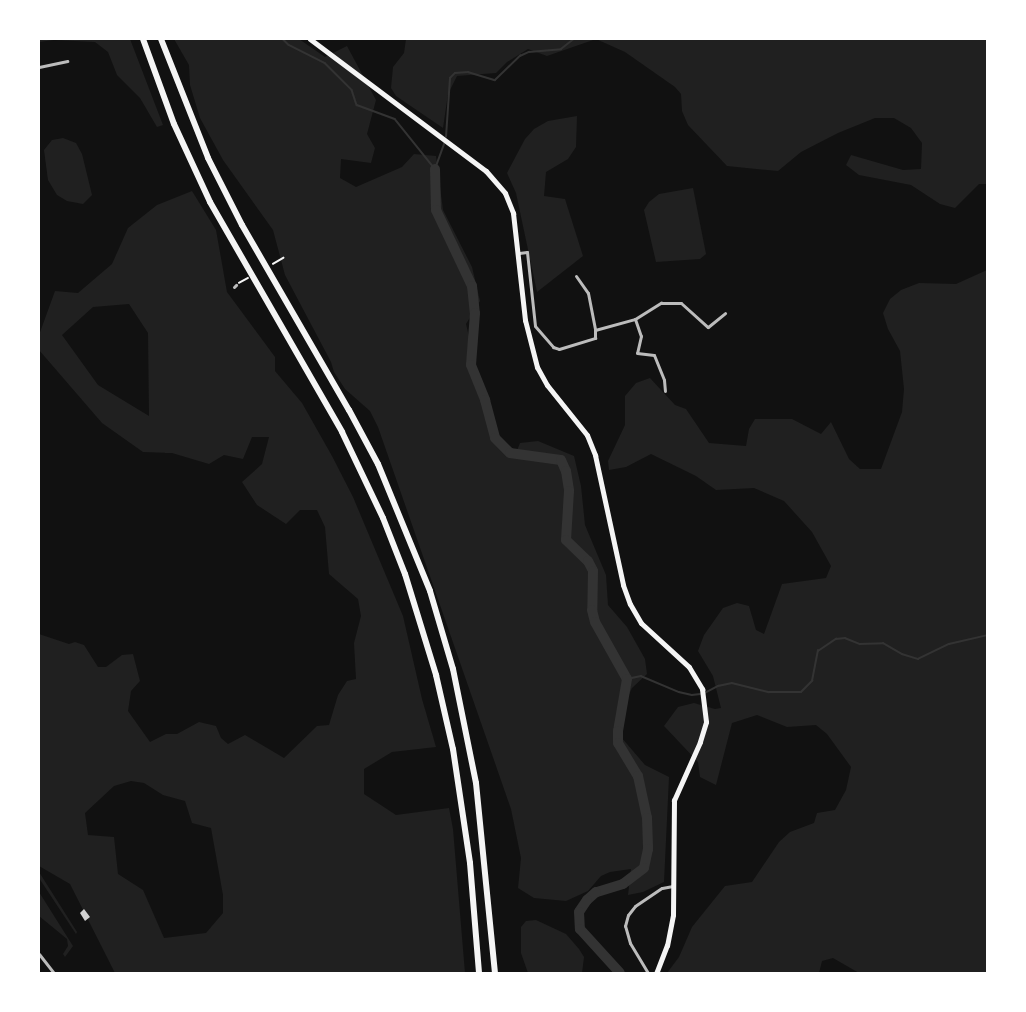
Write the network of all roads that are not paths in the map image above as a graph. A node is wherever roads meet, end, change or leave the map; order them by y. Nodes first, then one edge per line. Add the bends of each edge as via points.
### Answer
1 (143, 39) edge
2 (161, 39) edge
3 (310, 39) edge
4 (67, 61) dead end
5 (39, 67) edge
6 (519, 253) junction
7 (576, 276) dead end
8 (725, 313) dead end
9 (635, 320) junction
10 (595, 330) junction
11 (665, 392) dead end
12 (673, 886) junction
13 (39, 954) edge
14 (54, 973) edge
15 (479, 973) edge
16 (495, 973) edge
17 (648, 973) edge
18 (656, 973) edge

1 - 15 highway via 174,123 210,202 342,432 405,574 436,675 453,748 470,863
2 - 16 highway via 208,158 368,446 430,591 453,669 476,783
3 - 6 main road via 486,171 505,193 513,213
4 - 5 street
6 - 10 street via 527,252 535,326 553,347 566,350 595,338
6 - 12 main road via 525,320 537,367 579,422 591,445 630,604 641,623 689,667 704,699 706,722 674,800
7 - 10 street via 588,293
8 - 9 street via 708,327 681,303 667,302
9 - 10 street
9 - 11 street via 641,336 638,353 654,355
12 - 17 street via 662,888 628,915 625,926 630,943
12 - 18 main road via 673,915
13 - 14 street

